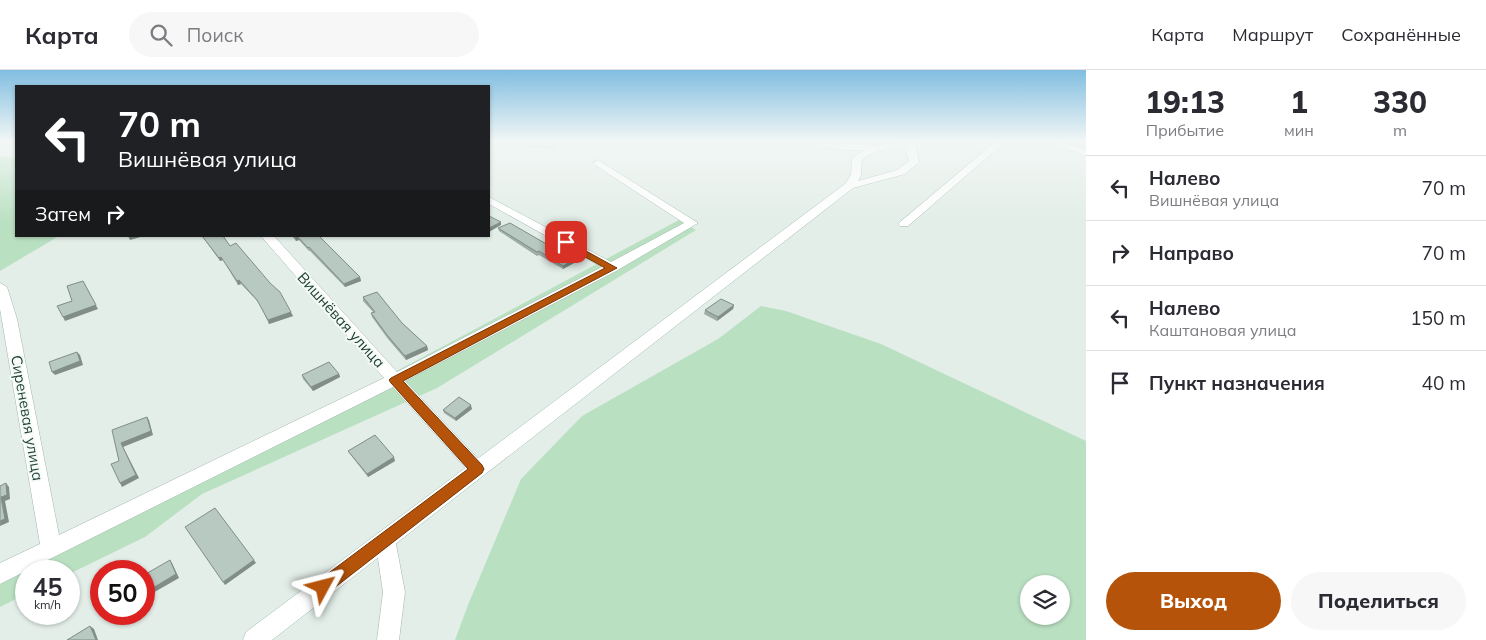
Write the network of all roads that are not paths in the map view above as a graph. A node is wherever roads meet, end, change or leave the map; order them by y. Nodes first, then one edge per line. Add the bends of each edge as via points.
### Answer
1 (607, 169) edge
2 (863, 169) edge
3 (871, 169) edge
4 (906, 169) edge
5 (969, 169) edge
6 (891, 174) junction
7 (849, 186) junction
8 (490, 201) edge
9 (904, 224) dead end
10 (268, 237) edge
11 (612, 268) junction
12 (0, 287) edge
13 (395, 380) junction
14 (477, 469) junction
15 (385, 539) junction
16 (51, 549) junction
17 (0, 574) edge
18 (254, 640) edge
19 (388, 640) edge

1 - 11 street via 692,223
2 - 7 street
3 - 6 street
4 - 6 street
5 - 9 street
6 - 7 street
7 - 14 street
8 - 11 street
10 - 13 street, Вишнёвая улица
11 - 13 street
12 - 16 street, Сиреневая улица via 10,319
13 - 14 street, Вишнёвая улица
13 - 16 street
14 - 15 street
15 - 18 street
15 - 19 street via 394,592
16 - 17 street

